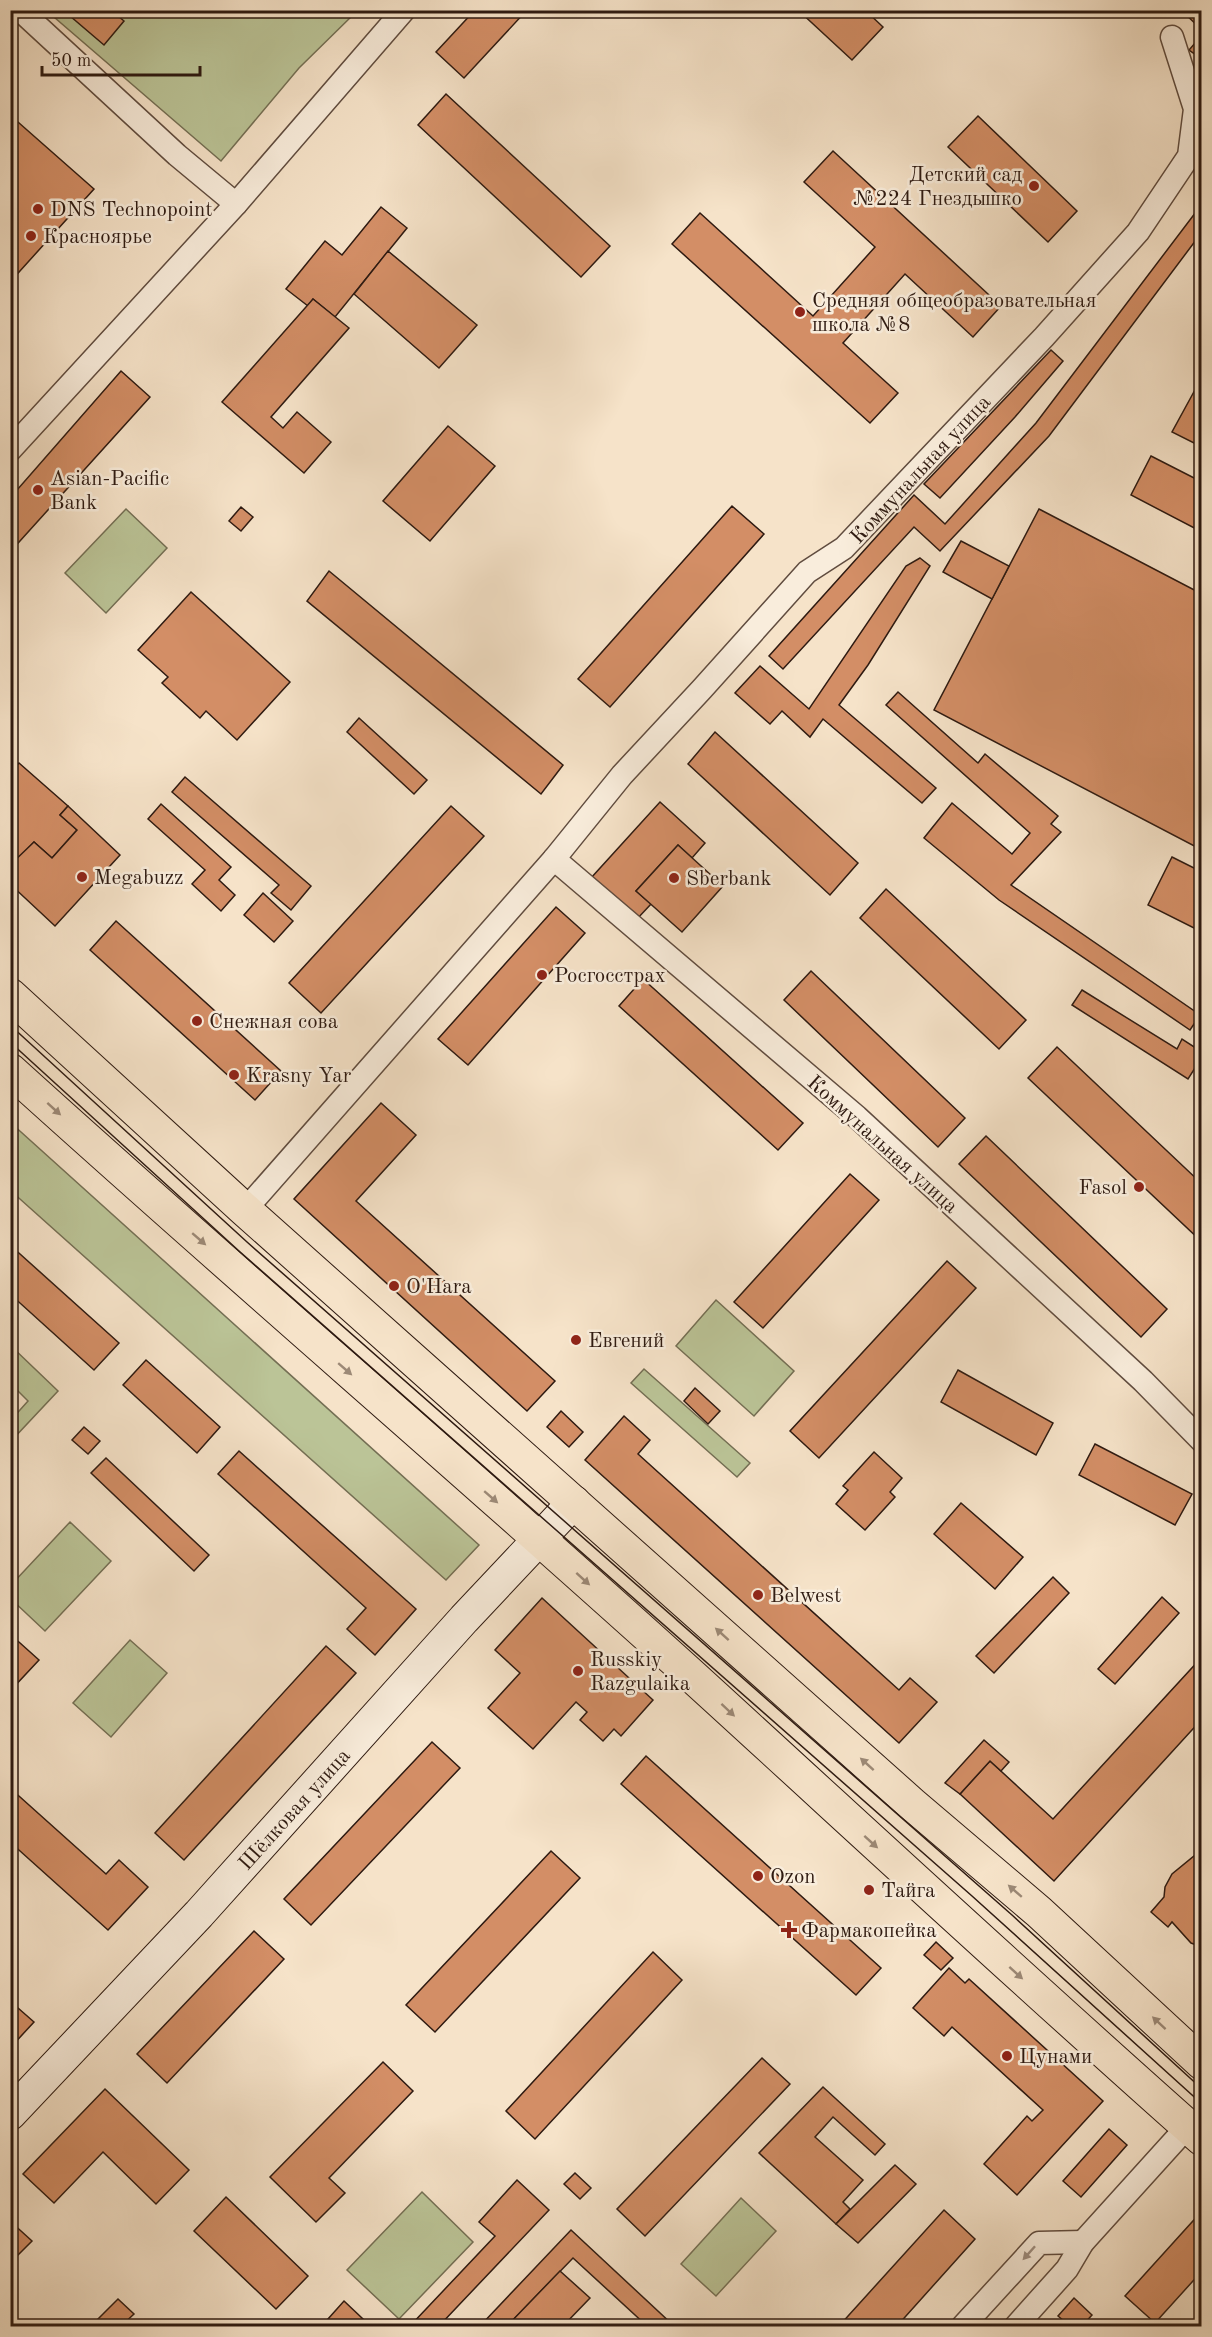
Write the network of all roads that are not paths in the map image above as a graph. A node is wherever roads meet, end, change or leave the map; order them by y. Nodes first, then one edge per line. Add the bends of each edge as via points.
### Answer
1 (20, 10) edge
2 (404, 10) edge
3 (1172, 37) dead end
4 (236, 204) junction
5 (10, 450) edge
6 (554, 859) junction
7 (10, 995) edge
8 (10, 1070) edge
9 (246, 1210) junction
10 (1202, 1441) edge
11 (574, 1502) junction
12 (540, 1540) junction
13 (1202, 2063) edge
14 (10, 2114) edge
15 (1194, 2133) edge
16 (1083, 2242) junction
17 (963, 2326) edge
18 (1017, 2326) edge

1 - 4 street
2 - 4 street
3 - 6 street, Коммунальная улица via 1195,109 1189,156 1138,232 844,548 807,572 622,775
4 - 5 street
6 - 9 street, Коммунальная улица
6 - 10 street, Коммунальная улица via 857,1117 1143,1381
7 - 9 highway
8 -> 12 highway
9 - 11 highway
11 - 12 street, Шёлковая улица
13 -> 11 highway via 1039,1912
12 - 14 street, Шёлковая улица via 199,1914
12 -> 15 highway
15 - 16 street
16 -> 17 street via 1039,2243
16 - 18 street via 1067,2269

